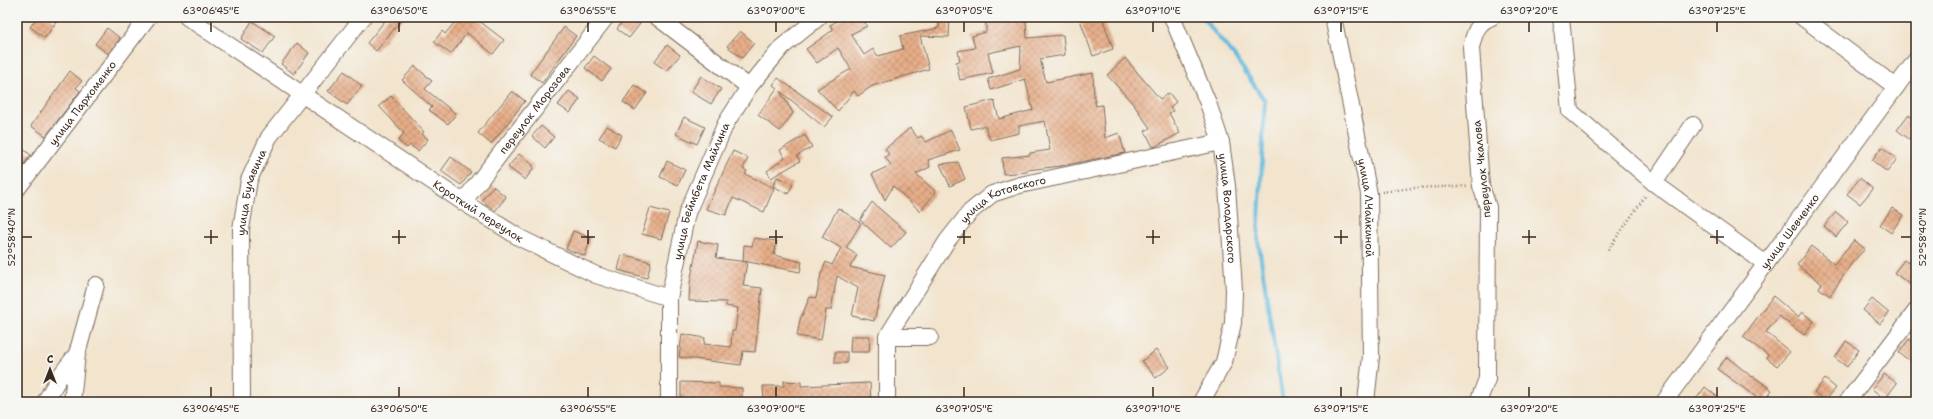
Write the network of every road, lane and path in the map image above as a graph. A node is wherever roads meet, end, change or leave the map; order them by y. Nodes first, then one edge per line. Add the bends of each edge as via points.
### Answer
1 (148, 17) edge
2 (187, 17) edge
3 (363, 17) edge
4 (606, 17) edge
5 (657, 17) edge
6 (819, 17) edge
7 (1172, 17) edge
8 (1333, 17) edge
9 (1492, 17) edge
10 (1561, 17) edge
11 (1802, 17) edge
12 (1916, 60) edge
13 (749, 87) junction
14 (1896, 87) junction
15 (302, 94) junction
16 (1693, 125) dead end
17 (1221, 142) junction
18 (1654, 183) junction
19 (1482, 186) junction
20 (17, 189) edge
21 (1369, 194) junction
22 (463, 202) junction
23 (1608, 250) dead end
24 (1766, 264) junction
25 (96, 285) dead end
26 (669, 298) junction
27 (1916, 311) edge
28 (887, 336) junction
29 (930, 336) dead end
30 (77, 354) junction
31 (45, 402) edge
32 (72, 402) edge
33 (242, 402) edge
34 (669, 402) edge
35 (886, 402) edge
36 (1201, 402) edge
37 (1366, 402) edge
38 (1478, 402) edge
39 (1664, 402) edge
40 (1847, 402) edge

1 - 20 street, улица Пархоменко
2 - 15 street, Короткий переулок
3 - 15 street, улица Булавина
4 - 22 street, переулок Морозова
5 - 13 street
6 - 13 street, улица Беймбета Майлина via 782,47
7 - 17 street, улица Володарского via 1208,103
8 - 21 street, улица Л.Чайкиной
9 - 19 street, переулок Чкалова via 1485,19 1474,32 1471,48
10 - 18 street via 1570,111
11 - 14 street
12 - 14 street, улица Шевченко
13 - 26 street, улица Беймбета Майлина via 726,123 687,213
14 - 24 street, улица Шевченко
15 - 22 street, Короткий переулок
15 - 33 street, улица Булавина via 269,137 249,180 241,229
16 - 18 street
17 - 28 street, улица Котовского via 1020,185 992,194 970,212 948,241
17 - 36 street, улица Володарского via 1234,283 1233,323 1224,362
18 - 23 path
18 - 24 street
19 - 21 path via 1412,188
19 - 38 street, переулок Чкалова via 1488,207 1487,378
21 - 37 street, улица Л.Чайкиной via 1371,356
22 - 26 street, Короткий переулок via 520,238 596,275
24 - 39 street, улица Шевченко
25 - 30 street
26 - 34 street, улица Беймбета Майлина
27 - 40 street
28 - 29 street
28 - 35 street
30 - 31 street
30 - 32 street

